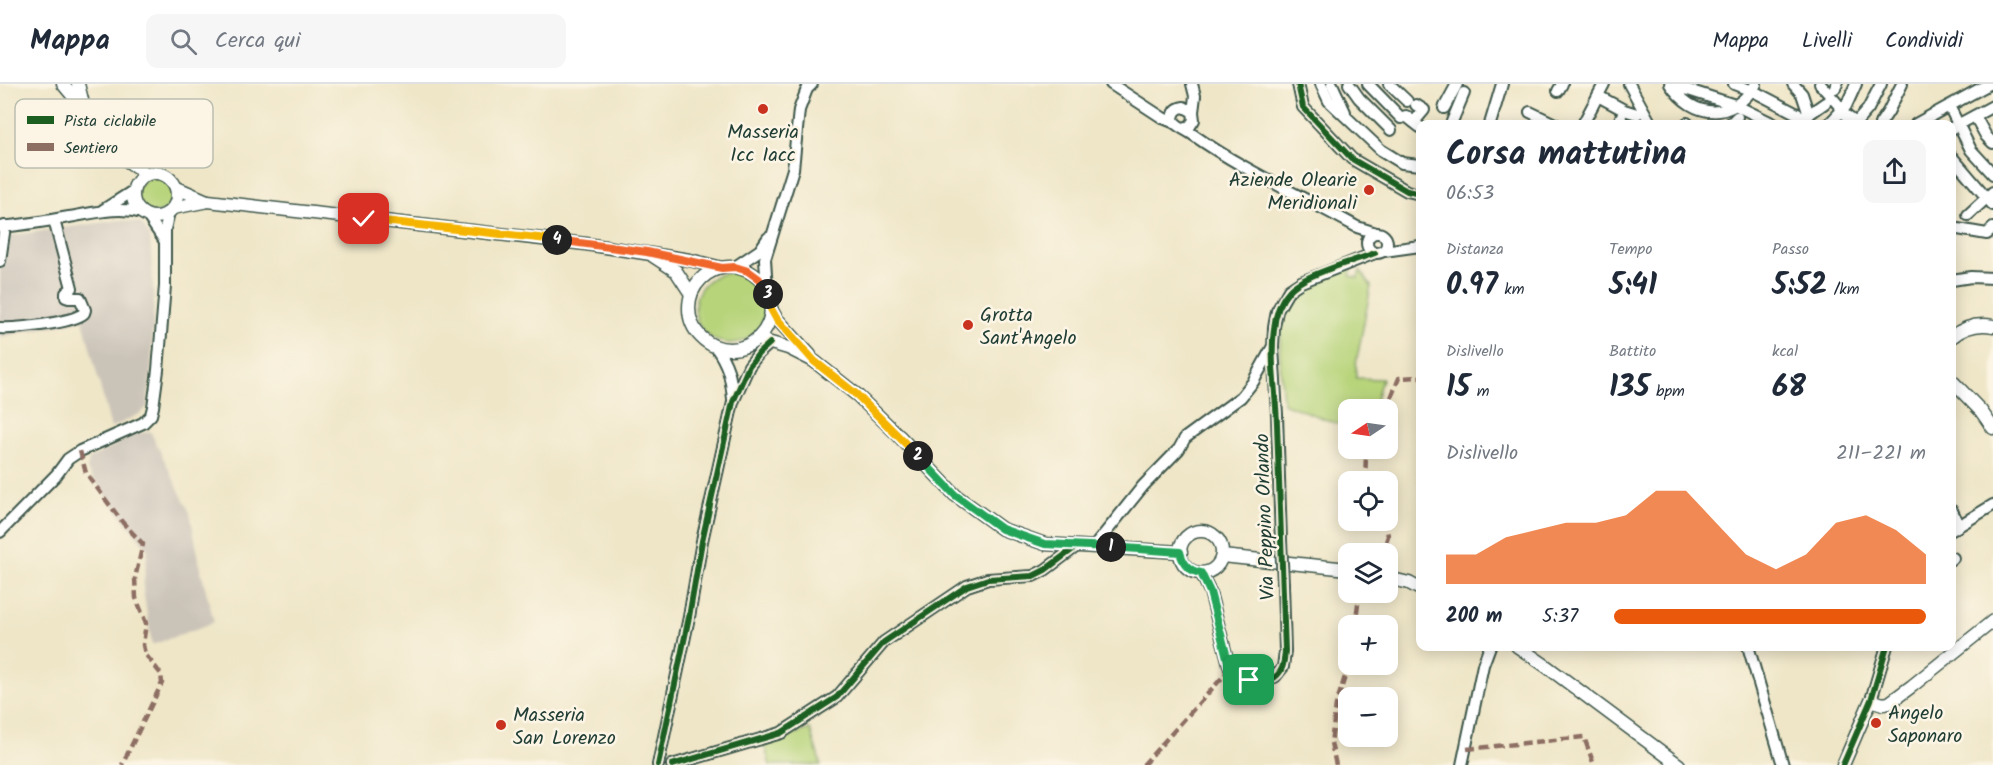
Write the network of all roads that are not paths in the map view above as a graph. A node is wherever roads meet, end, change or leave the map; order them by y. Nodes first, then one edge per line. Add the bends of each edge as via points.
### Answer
1 (63, 84) edge
2 (78, 84) edge
3 (812, 84) edge
4 (1112, 84) edge
5 (1298, 84) edge
6 (1321, 84) edge
7 (1332, 84) edge
8 (1349, 84) edge
9 (1368, 84) edge
10 (1389, 84) edge
11 (1502, 84) edge
12 (1629, 84) edge
13 (1734, 84) edge
14 (1793, 84) edge
15 (1820, 84) edge
16 (1856, 84) edge
17 (1881, 84) edge
18 (1902, 84) edge
19 (1989, 84) edge
20 (1675, 85) edge
21 (1192, 87) edge
22 (1754, 87) edge
23 (1458, 88) edge
24 (1601, 88) edge
25 (76, 99) edge
26 (82, 99) edge
27 (1825, 104) dead end
28 (1949, 106) junction
29 (1993, 106) edge
30 (1444, 108) dead end
31 (1843, 110) junction
32 (1530, 112) dead end
33 (1637, 114) dead end
34 (1344, 115) junction
35 (1734, 116) edge
36 (1975, 116) junction
37 (1183, 117) junction
38 (1803, 119) edge
39 (1419, 120) edge
40 (1453, 120) edge
41 (1491, 120) edge
42 (1547, 120) edge
43 (1585, 120) edge
44 (1649, 120) edge
45 (1754, 120) edge
46 (1833, 120) edge
47 (1851, 120) edge
48 (1859, 120) edge
49 (1883, 120) edge
50 (1923, 120) edge
51 (1953, 120) edge
52 (1416, 124) edge
53 (1956, 126) edge
54 (1956, 128) edge
55 (1391, 130) dead end
56 (1993, 144) edge
57 (1956, 163) edge
58 (1416, 165) edge
59 (128, 168) edge
60 (138, 168) edge
61 (147, 174) junction
62 (1993, 174) edge
63 (134, 187) junction
64 (177, 188) junction
65 (1416, 193) edge
66 (1991, 198) edge
67 (208, 201) junction
68 (103, 210) junction
69 (171, 210) junction
70 (145, 214) junction
71 (1968, 215) dead end
72 (54, 220) junction
73 (2, 226) edge
74 (775, 228) junction
75 (1956, 228) edge
76 (1990, 231) edge
77 (164, 240) junction
78 (1416, 245) edge
79 (1375, 246) junction
80 (647, 252) junction
81 (0, 261) edge
82 (735, 267) junction
83 (722, 268) junction
84 (1956, 277) edge
85 (1993, 278) edge
86 (767, 291) junction
87 (691, 294) junction
88 (771, 309) junction
89 (1993, 326) edge
90 (0, 328) edge
91 (1956, 333) edge
92 (755, 341) junction
93 (770, 343) junction
94 (715, 346) junction
95 (1272, 347) junction
96 (814, 361) junction
97 (749, 366) junction
98 (1956, 385) edge
99 (733, 402) junction
100 (1993, 428) edge
101 (1993, 505) edge
102 (1956, 526) edge
103 (0, 532) edge
104 (1077, 546) junction
105 (1094, 546) junction
106 (1180, 552) junction
107 (1222, 556) junction
108 (1338, 568) edge
109 (1201, 573) junction
110 (1398, 580) edge
111 (1416, 587) edge
112 (1993, 621) edge
113 (1488, 651) edge
114 (1524, 651) edge
115 (1749, 651) edge
116 (1886, 651) edge
117 (1956, 651) edge
118 (1956, 651) edge
119 (1871, 700) junction
120 (658, 765) edge
121 (672, 765) edge
122 (1462, 765) edge
123 (1679, 765) edge
124 (1783, 765) edge
125 (1843, 765) edge

1 - 25 main road
2 - 26 main road
3 - 74 street via 799,110 793,169
4 - 37 street via 1156,112
5 - 65 street via 1304,107 1352,159
6 - 34 street via 1329,101
7 - 34 street via 1346,111
8 - 55 street
9 - 52 street via 1401,118 1406,116
10 - 39 street via 1424,110
11 - 41 street
12 - 44 street
13 - 22 street
14 - 38 street via 1802,94
15 - 31 street
16 - 31 street
17 - 48 street
18 - 49 street
19 - 28 street
20 - 35 street via 1682,100 1699,109 1727,110
21 - 37 street via 1194,96
22 - 35 street
22 - 38 street
23 - 30 street
23 - 40 street
24 - 33 street via 1624,110
24 - 43 street
27 - 38 street
28 - 50 street
28 - 51 street
29 - 36 street
31 - 46 street
31 - 47 street
32 - 42 street
34 - 58 street via 1381,150 1402,163
35 - 45 street
36 - 53 street
36 - 56 street
37 - 79 street via 1210,147 1358,227
54 - 62 street
57 - 66 street
59 - 63 main road
60 - 61 main road
61 - 63 main road
61 - 64 main road via 163,173
63 - 68 street
63 - 70 main road via 135,204
64 - 67 main road
64 - 69 main road
66 - 71 street
67 - 69 main road
67 - 80 main road
68 - 70 street
68 - 72 street
69 - 70 main road via 158,217
69 - 77 street
70 - 77 street
72 - 73 street
72 - 90 street via 72,288 66,297 80,298 84,314 42,325
73 - 81 street
74 - 82 street via 760,250
74 - 86 street via 765,259
75 - 76 street
77 - 103 street via 165,286 151,415 143,423 68,459
78 - 79 street, Via Peppino Orlando
79 - 95 street, Via Peppino Orlando via 1289,290 1278,311
80 - 83 main road
80 - 87 main road via 676,271
82 - 83 main road
82 - 86 main road via 759,279
83 - 87 main road via 698,282
84 - 85 street
86 - 88 main road
87 - 94 main road via 690,319 695,330
88 - 92 main road via 764,330
88 - 96 main road
89 - 91 main road via 1974,325
92 - 93 main road
92 - 94 main road via 741,348
92 - 97 street
93 - 96 main road
93 - 97 street
94 - 99 street via 731,377
95 - 105 street via 1241,396 1185,438
95 - 109 street, Via Peppino Orlando, bridge via 1284,651 1283,667 1275,677 1256,681 1242,678 1230,669 1210,592
96 - 104 main road via 857,395 955,495 1002,529 1045,544
97 - 99 street
98 - 100 main road
99 - 120 street
101 - 102 street
104 - 105 main road
104 - 121 street via 1033,576 988,579 967,586 885,642 837,697 780,733
105 - 106 main road
106 - 107 main road via 1190,535 1203,531 1216,537
106 - 109 main road via 1184,564
107 - 108 main road
107 - 109 main road via 1217,567
110 - 111 main road
112 - 117 main road
113 - 122 street
114 - 123 main road
115 - 124 street
116 - 119 street
118 - 119 main road via 1888,703
119 - 125 main road

